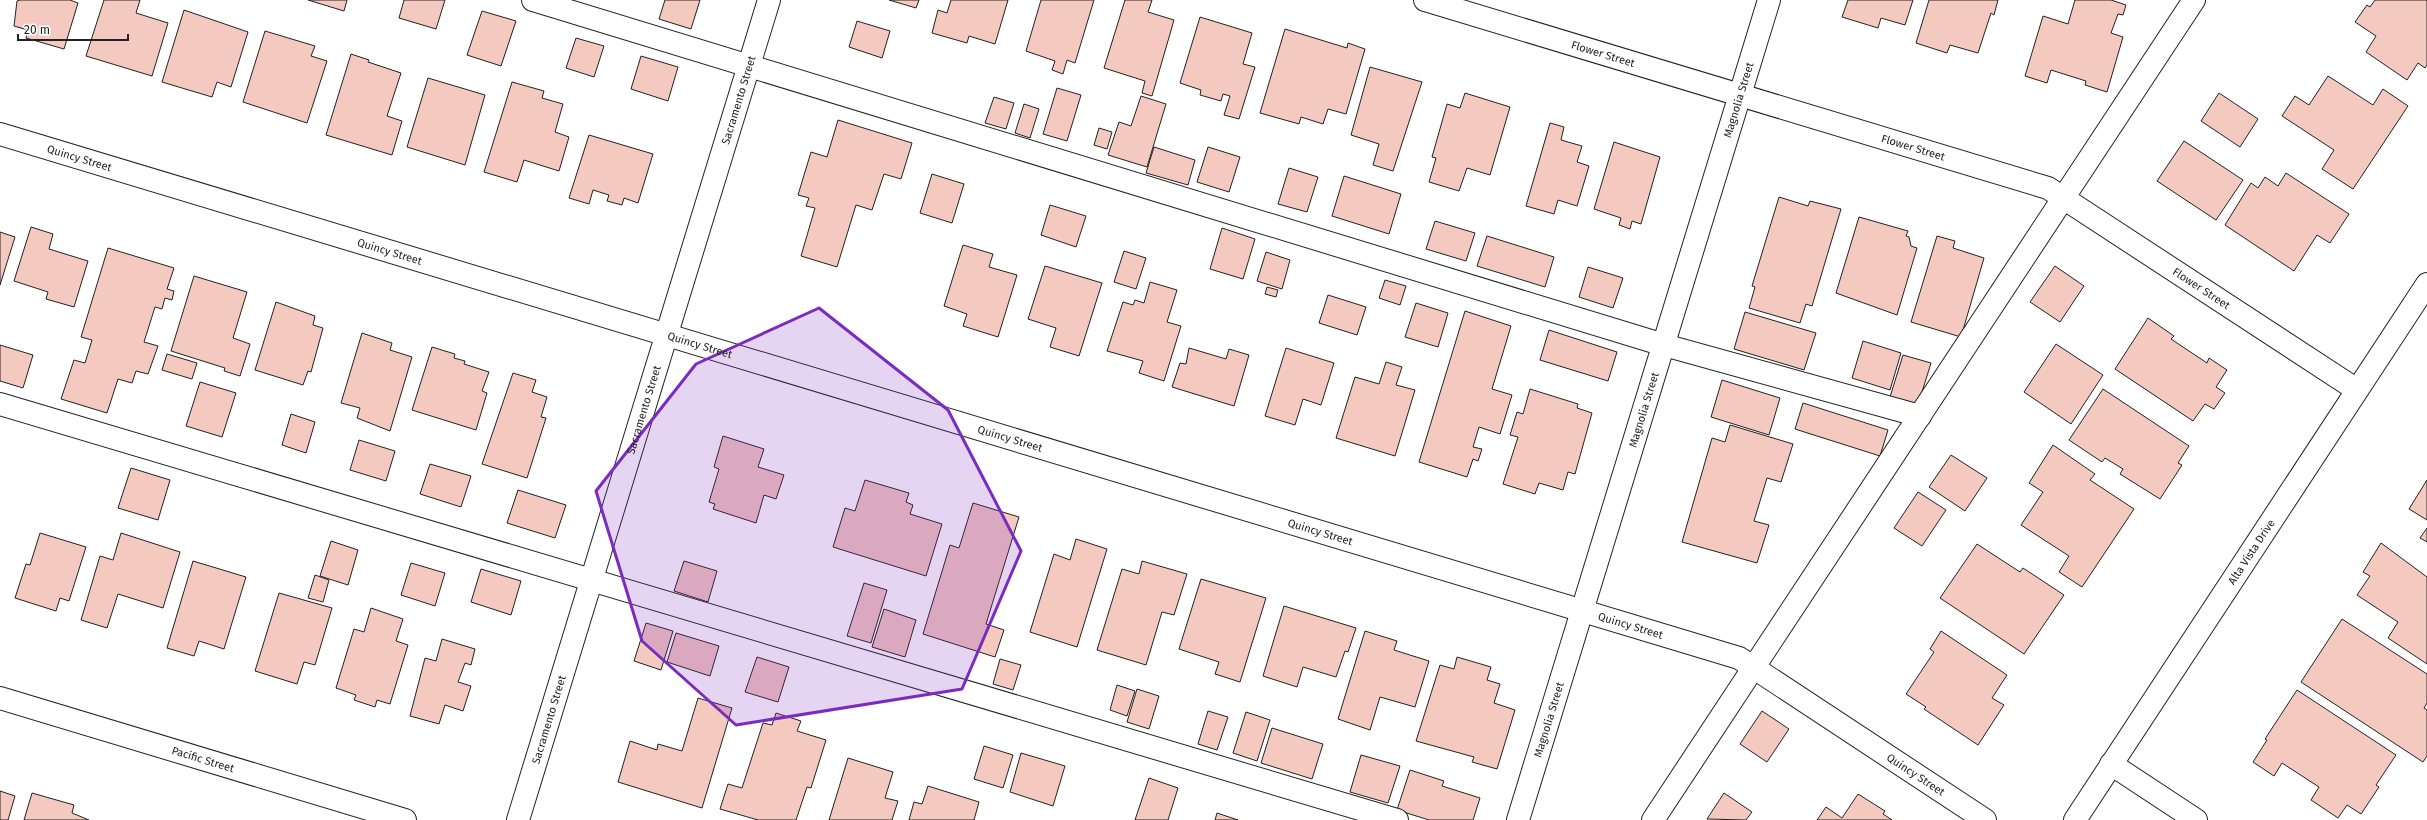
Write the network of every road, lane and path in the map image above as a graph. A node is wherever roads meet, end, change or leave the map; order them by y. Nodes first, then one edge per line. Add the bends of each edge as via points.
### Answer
1 (533, 0) edge
2 (769, 0) edge
3 (1425, 0) edge
4 (1769, 0) edge
5 (2194, 0) edge
6 (749, 65) junction
7 (1740, 95) junction
8 (0, 134) edge
9 (2064, 198) junction
10 (2427, 284) edge
11 (666, 335) junction
12 (1664, 345) junction
13 (2357, 390) junction
14 (0, 404) edge
15 (1920, 416) junction
16 (592, 579) junction
17 (1582, 611) junction
18 (1754, 668) junction
19 (0, 698) edge
20 (2112, 764) junction
21 (405, 820) edge
22 (518, 820) edge
23 (1397, 820) edge
24 (1518, 820) edge
25 (1653, 820) edge
26 (1985, 820) edge
27 (2075, 820) edge
28 (2196, 820) edge

1 - 6 street
2 - 6 street, Sacramento Street
3 - 7 street, Flower Street
4 - 7 street, Magnolia Street
5 - 9 street
6 - 11 street, Sacramento Street
6 - 12 street
7 - 9 street, Flower Street via 2048,188
7 - 12 street, Magnolia Street
8 - 11 street, Quincy Street
9 - 13 street, Flower Street
9 - 15 street
10 - 13 street, Alta Vista Drive
11 - 16 street, Sacramento Street
11 - 17 street, Quincy Street
12 - 15 street
12 - 17 street, Magnolia Street
13 - 20 street, Alta Vista Drive
14 - 16 street
15 - 18 street
16 - 22 street, Sacramento Street
16 - 23 street
17 - 18 street, Quincy Street via 1739,658
17 - 24 street, Magnolia Street
18 - 25 street
18 - 26 street, Quincy Street
19 - 21 street, Pacific Street
20 - 27 street, Alta Vista Drive
20 - 28 street

